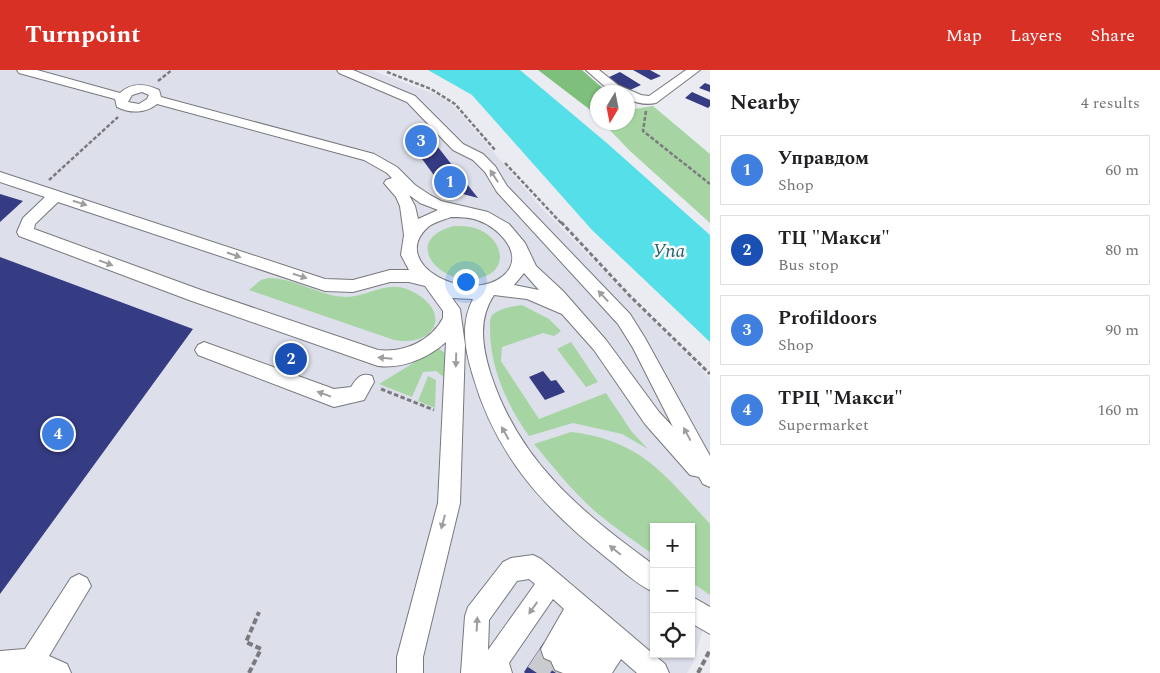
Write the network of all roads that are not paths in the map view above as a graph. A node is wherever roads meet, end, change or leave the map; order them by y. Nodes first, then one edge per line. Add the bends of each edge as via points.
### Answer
1 (23, 70) edge
2 (48, 70) edge
3 (343, 70) edge
4 (592, 70) edge
5 (694, 70) edge
6 (610, 85) edge
7 (635, 96) edge
8 (151, 98) junction
9 (126, 99) junction
10 (0, 177) edge
11 (56, 195) junction
12 (467, 212) junction
13 (411, 234) junction
14 (518, 246) junction
15 (429, 282) junction
16 (491, 290) junction
17 (452, 317) junction
18 (577, 318) junction
19 (204, 350) dead end
20 (373, 386) road end
21 (710, 477) edge
22 (710, 482) edge
23 (650, 577) edge
24 (551, 582) junction
25 (80, 586) dead end
26 (695, 611) edge
27 (710, 622) edge
28 (599, 623) junction
29 (32, 660) junction
30 (0, 664) edge
31 (573, 664) edge
32 (58, 673) edge
33 (410, 673) edge
34 (474, 673) edge
35 (498, 673) edge
36 (656, 673) edge

1 - 9 street
2 - 9 street
21 -> 3 street via 624,319 502,189 490,169 458,147 404,94
4 - 6 street
5 - 7 street via 660,96 648,101
8 - 9 street via 138,89
8 - 9 street via 136,108
8 - 12 street via 363,155 392,170 425,199
8 - 13 street via 363,164 381,174 405,199 410,209
10 - 11 street
11 -> 15 street via 325,285 353,286 390,276 409,276
11 - 17 street via 28,222 25,232 224,305 385,359 399,358 430,344 445,331
12 - 13 street via 433,216
12 - 14 street via 499,223 511,233
13 - 15 street via 409,258
14 - 16 street via 517,270 508,281
14 - 18 street via 530,270
15 - 16 street via 459,293
15 - 17 street via 451,309
16 - 18 street via 529,293 562,307
23 -> 16 street via 564,510 512,446 483,387 474,346 475,310 478,301
17 -> 33 street via 456,345 448,503 410,657
18 - 22 street via 652,418
20 -> 19 street via 356,394 334,398
24 - 28 street
34 -> 24 street via 477,616 511,570 532,567
24 -> 35 street via 496,660
25 - 29 street
26 - 27 street
28 - 31 street
28 - 31 street
28 - 36 street
29 - 30 street
29 - 32 street

